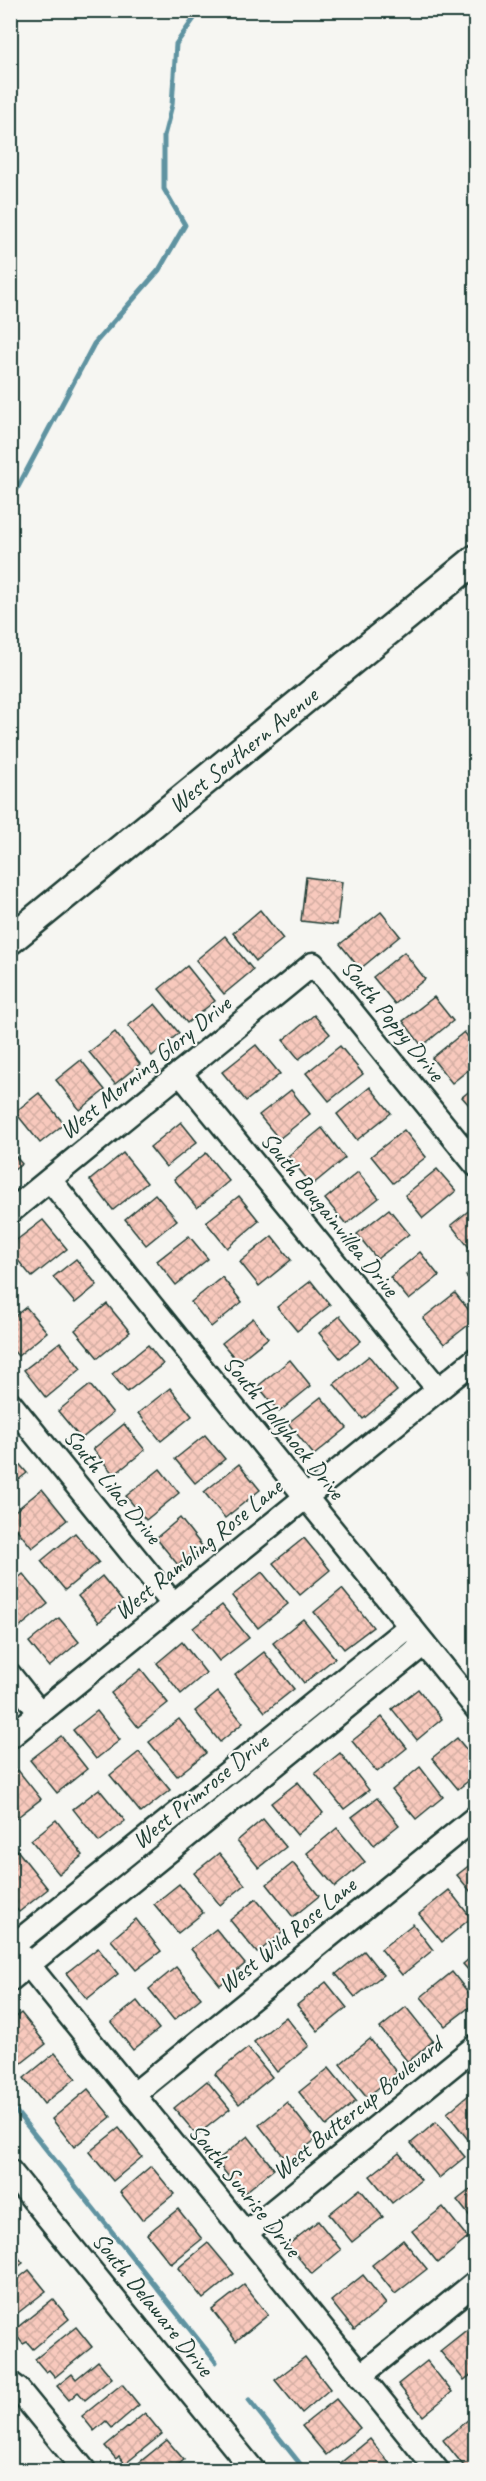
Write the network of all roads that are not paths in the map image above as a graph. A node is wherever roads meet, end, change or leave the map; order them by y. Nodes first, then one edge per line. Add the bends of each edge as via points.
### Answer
1 (476, 560) edge
2 (10, 940) edge
3 (313, 964) joint
4 (180, 1073) junction
5 (476, 1166) edge
6 (50, 1180) junction
7 (10, 1212) edge
8 (476, 1359) edge
9 (438, 1389) junction
10 (10, 1403) edge
11 (306, 1497) junction
12 (174, 1604) junction
13 (417, 1635) junction
14 (10, 1676) edge
15 (476, 1707) edge
16 (40, 1713) junction
17 (10, 1737) edge
18 (476, 1817) edge
19 (11, 1945) edge
20 (29, 1965) junction
21 (10, 1980) edge
22 (476, 2046) edge
23 (134, 2095) junction
24 (10, 2171) edge
25 (246, 2234) junction
26 (476, 2282) edge
27 (360, 2376) junction
28 (10, 2383) edge
29 (84, 2470) edge
30 (253, 2470) edge
31 (436, 2470) edge

1 - 2 main road, West Southern Avenue
3 - 4 street, West Morning Glory Drive
3 - 5 street, South Poppy Drive
4 - 6 street, West Morning Glory Drive
4 - 9 street, South Bougainvillea Drive
6 - 7 street, West Morning Glory Drive
6 - 11 street, South Hollyhock Drive
8 - 9 street, West Rambling Rose Lane
9 - 11 street, West Rambling Rose Lane
10 - 12 street, South Lilac Drive
11 - 12 street, West Rambling Rose Lane
11 - 13 street, South Hollyhock Drive
12 - 16 street, West Rambling Rose Lane
13 - 15 street, South Hollyhock Drive
13 - 19 street, West Primrose Drive
13 - 20 street, West Primrose Drive
14 - 16 street
16 - 17 street, West Rambling Rose Lane
18 - 23 street, West Wild Rose Lane
19 - 20 street, South Sunrise Drive
20 - 21 street, West Primrose Drive
20 - 23 street, South Sunrise Drive
22 - 25 street, West Buttercup Boulevard
23 - 25 street, South Sunrise Drive
24 - 30 street, South Delaware Drive
25 - 27 street, South Sunrise Drive
26 - 27 street
27 - 31 street, South Sunrise Drive
28 - 29 street

